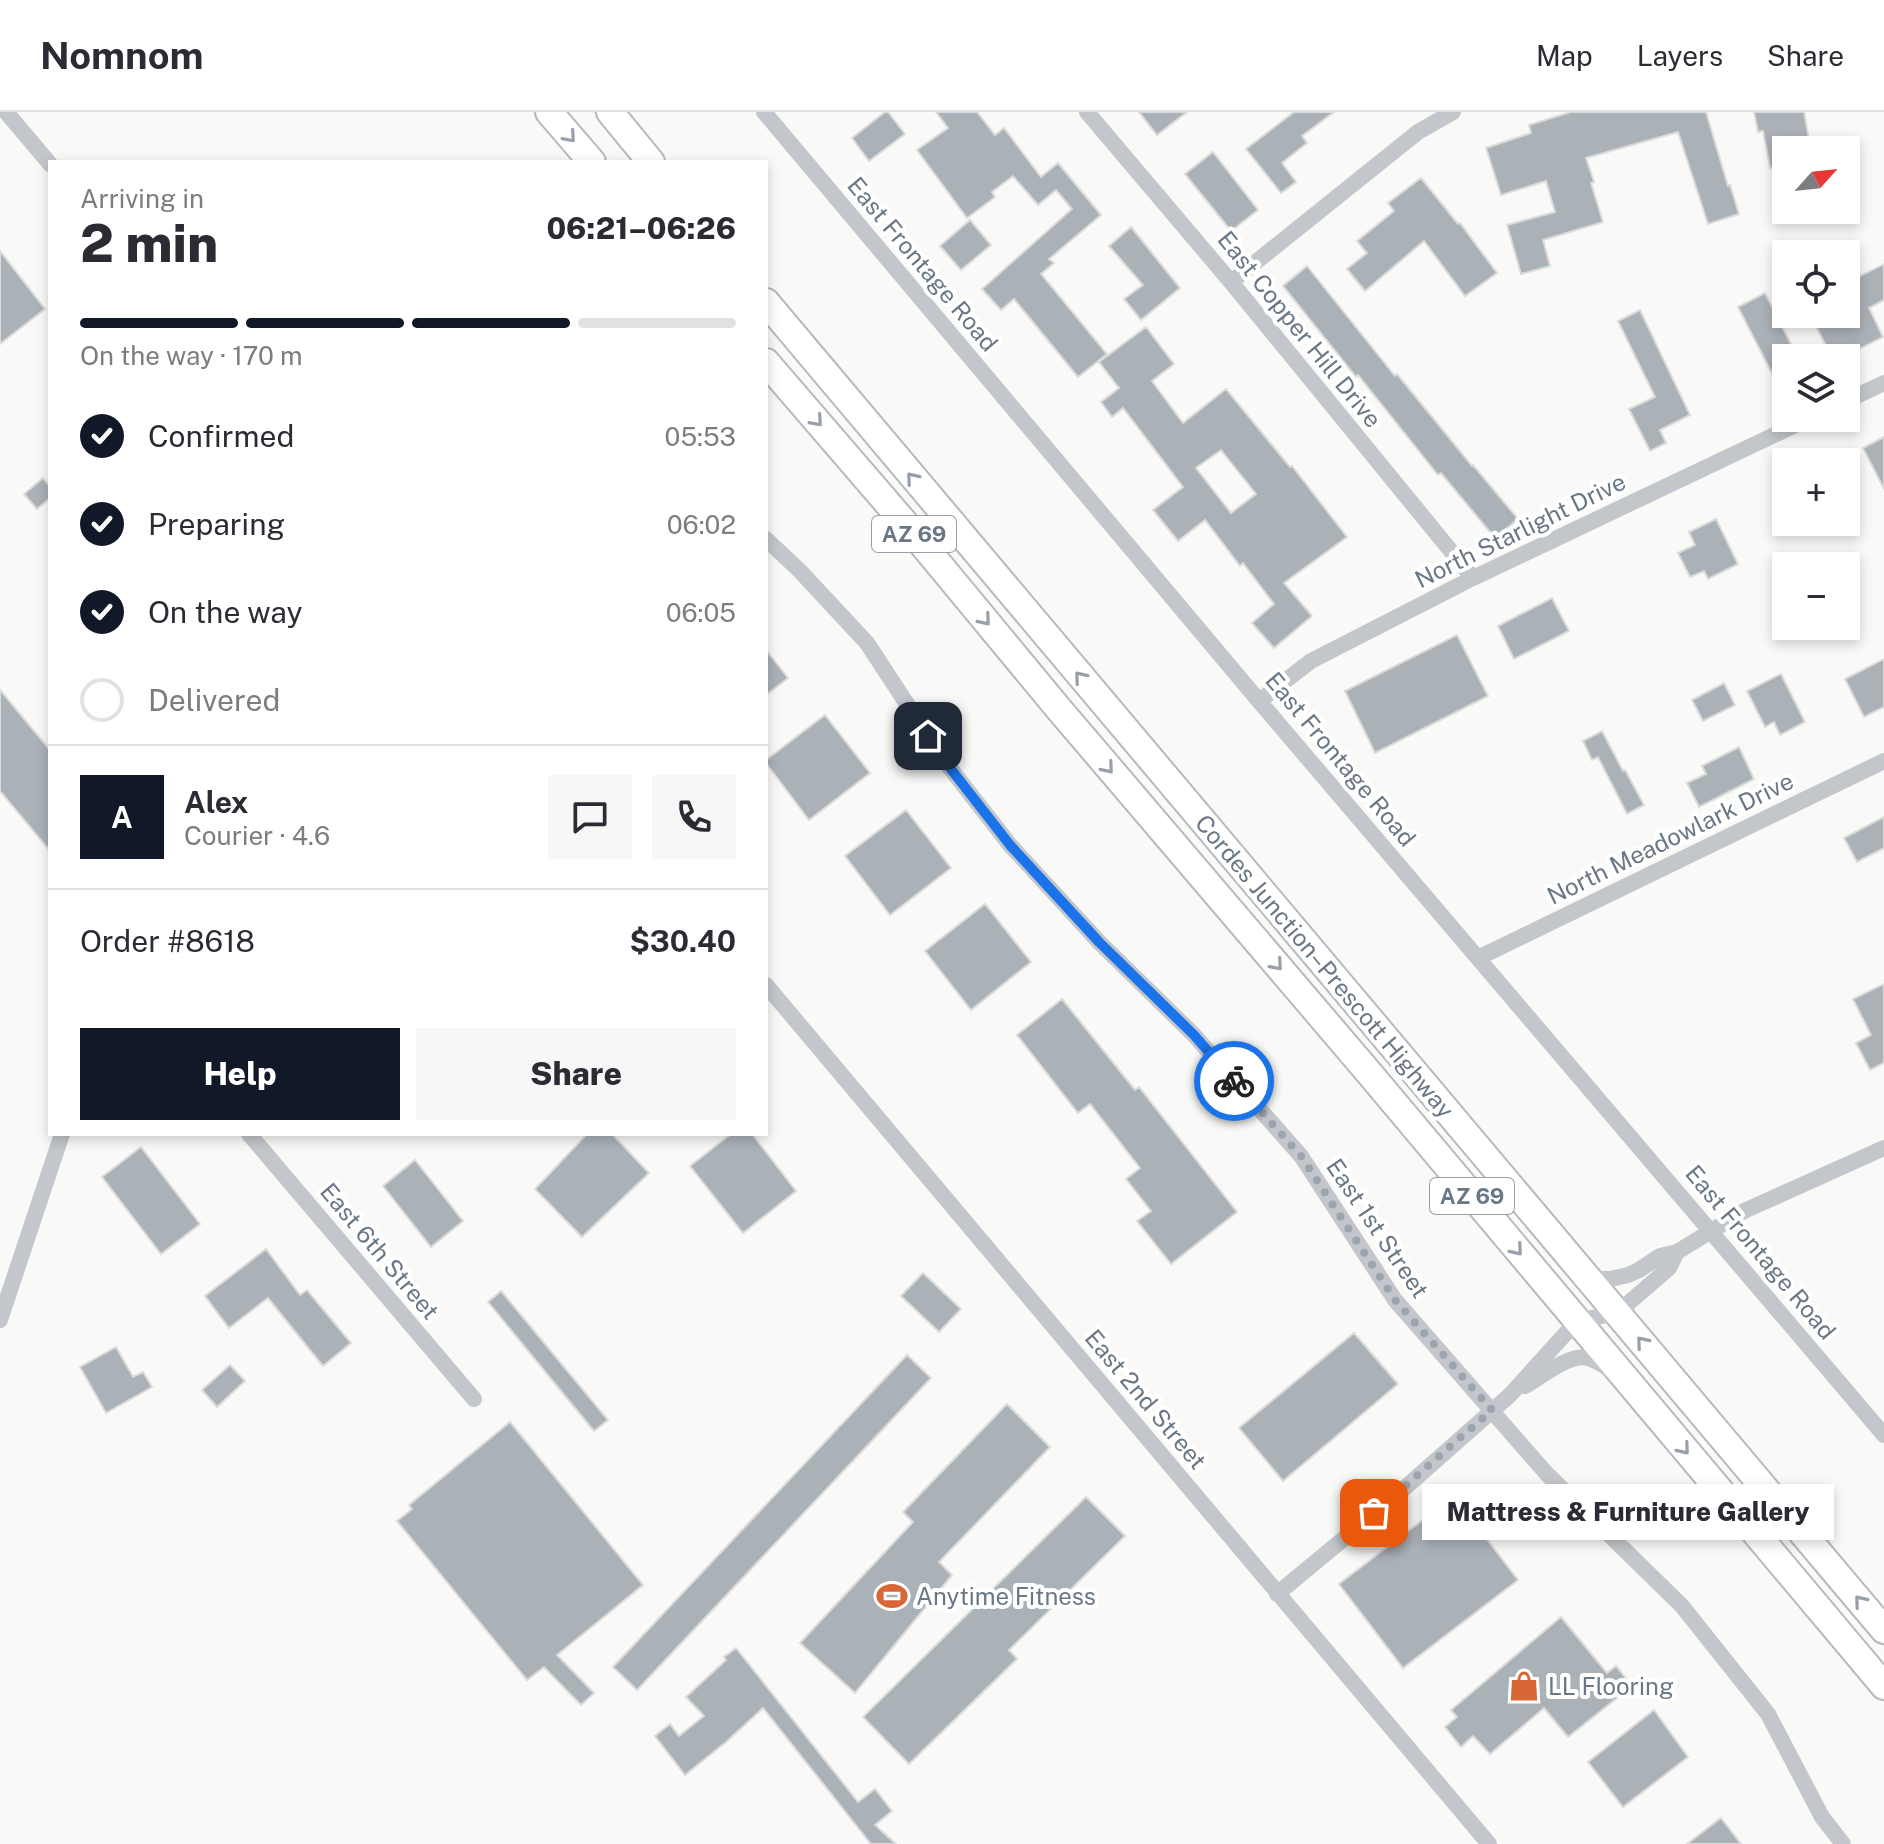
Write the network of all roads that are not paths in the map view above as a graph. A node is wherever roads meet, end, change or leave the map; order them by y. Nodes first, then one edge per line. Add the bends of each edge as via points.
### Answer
1 (6, 112) edge
2 (549, 112) edge
3 (610, 112) edge
4 (764, 112) edge
5 (1087, 112) edge
6 (1453, 112) edge
7 (590, 160) edge
8 (649, 160) edge
9 (48, 162) edge
10 (1231, 282) junction
11 (768, 304) edge
12 (768, 364) edge
13 (1884, 383) edge
14 (1860, 394) edge
15 (1781, 432) edge
16 (768, 541) edge
17 (1473, 578) junction
18 (1259, 701) junction
19 (1884, 761) edge
20 (1478, 958) junction
21 (768, 987) edge
22 (61, 1136) edge
23 (251, 1136) edge
24 (1884, 1148) edge
25 (1711, 1230) junction
26 (1677, 1252) junction
27 (1588, 1279) junction
28 (1617, 1313) junction
29 (0, 1320) edge
30 (1577, 1321) junction
31 (1623, 1376) junction
32 (1510, 1395) junction
33 (474, 1399) dead end
34 (1492, 1410) junction
35 (1884, 1435) edge
36 (1277, 1594) junction
37 (1884, 1630) edge
38 (1884, 1686) edge
39 (1489, 1844) edge
40 (1843, 1844) edge

1 - 9 street
2 -> 7 main road
3 - 8 main road
4 - 18 street, East Frontage Road
5 - 10 street, East Copper Hill Drive
6 - 10 street via 1418,132
10 - 17 street, East Copper Hill Drive
27 -> 11 main road, Cordes Junction–Prescott Highway / AZ 69
12 -> 30 main road, Cordes Junction–Prescott Highway / AZ 69
13 - 14 street
15 - 17 street, North Starlight Drive
16 - 34 street, East 1st Street via 867,643 943,759 1010,845 1194,1035 1301,1156 1395,1300
17 - 18 street, North Starlight Drive via 1311,661
18 - 20 street, East Frontage Road
19 - 20 street, North Meadowlark Drive
20 - 25 street, East Frontage Road
21 - 36 street, East 2nd Street
22 - 29 street
23 - 33 street, East 6th Street
24 - 25 street
25 - 26 street
25 - 35 street, East Frontage Road
26 - 27 street via 1628,1275
26 - 28 street via 1669,1268
27 - 28 main road, Cordes Junction–Prescott Highway / AZ 69
28 - 30 street
37 -> 28 main road, Cordes Junction–Prescott Highway / AZ 69
30 - 31 main road, Cordes Junction–Prescott Highway / AZ 69
30 - 32 street
31 - 32 street via 1580,1357
31 -> 38 main road, Cordes Junction–Prescott Highway / AZ 69
32 - 34 street
34 - 36 street
34 - 40 street, East 1st Street via 1546,1473 1682,1606 1768,1714 1822,1817
36 - 39 street, East 2nd Street

